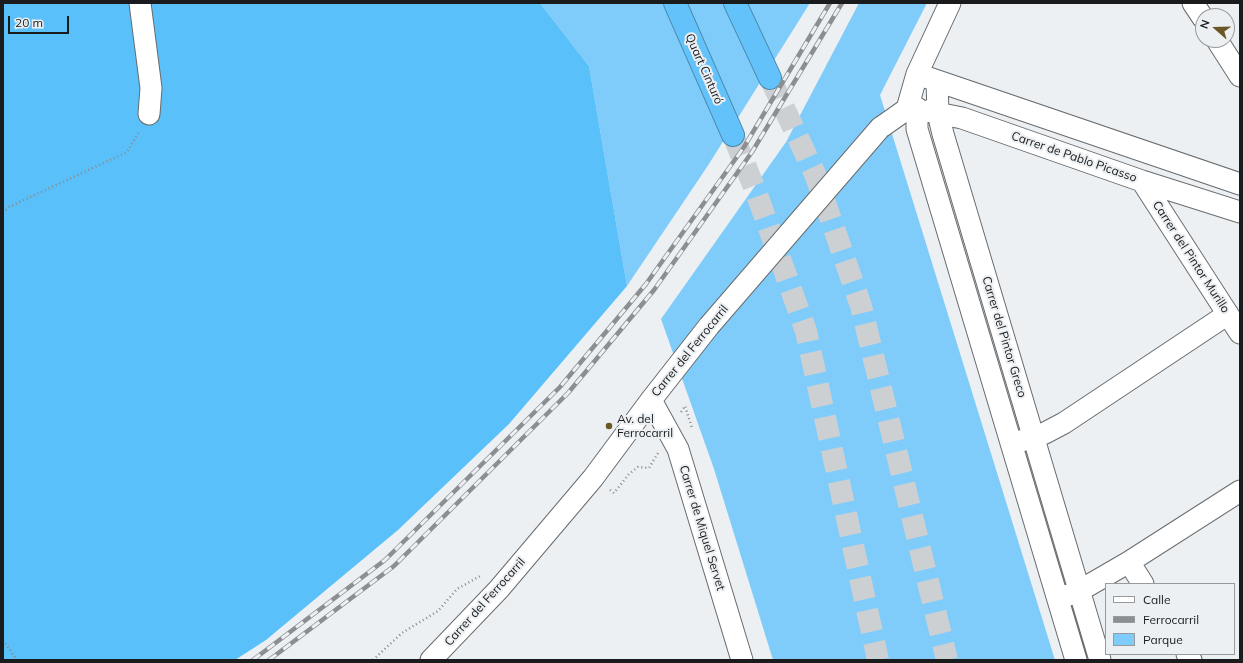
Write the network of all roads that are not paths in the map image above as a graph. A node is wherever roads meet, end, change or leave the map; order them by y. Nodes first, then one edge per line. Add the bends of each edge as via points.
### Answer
1 (140, 3) edge
2 (675, 3) edge
3 (735, 3) edge
4 (950, 3) edge
5 (1222, 48) edge
6 (921, 67) junction
7 (1240, 76) edge
8 (770, 78) tunnel mouth
9 (937, 80) junction
10 (912, 108) junction
11 (149, 114) road end
12 (938, 114) junction
13 (733, 135) tunnel mouth
14 (1142, 181) junction
15 (1240, 184) edge
16 (1240, 212) edge
17 (1228, 314) junction
18 (1240, 333) edge
19 (650, 400) junction
20 (1034, 437) junction
21 (1011, 444) junction
22 (1240, 491) edge
23 (1129, 562) junction
24 (1142, 583) edge
25 (1079, 591) junction
26 (1058, 600) junction
27 (431, 660) edge
28 (742, 660) edge
29 (1076, 660) edge
30 (1100, 660) edge

1 - 11 street via 151,88
2 - 13 highway, Quart Cinturó
3 - 8 highway
4 - 6 street
5 - 7 street
6 - 9 street
6 - 10 street
9 - 12 street, Carrer del Pintor Greco
9 - 15 street
10 - 12 street, Carrer de Pablo Picasso
10 - 19 street, Carrer del Ferrocarril, bridge via 880,128
10 - 21 street, Carrer del Pintor Greco
12 - 14 street, Carrer de Pablo Picasso via 962,118
12 - 20 street, Carrer del Pintor Greco
14 - 16 street, Carrer de Pablo Picasso
14 - 17 street, Carrer del Pintor Murillo
17 - 18 street, Carrer del Pintor Murillo
17 - 20 street via 1064,423
19 - 27 street, Carrer del Ferrocarril via 593,478 499,589
19 - 28 street, Carrer de Miquel Servet via 678,449
20 - 21 street
20 - 25 street, Carrer del Pintor Greco
21 - 26 street, Carrer del Pintor Greco
22 - 23 street
23 - 24 street
23 - 25 street
25 - 26 street
25 - 30 street, Carrer del Pintor Greco
26 - 29 street, Carrer del Pintor Greco

